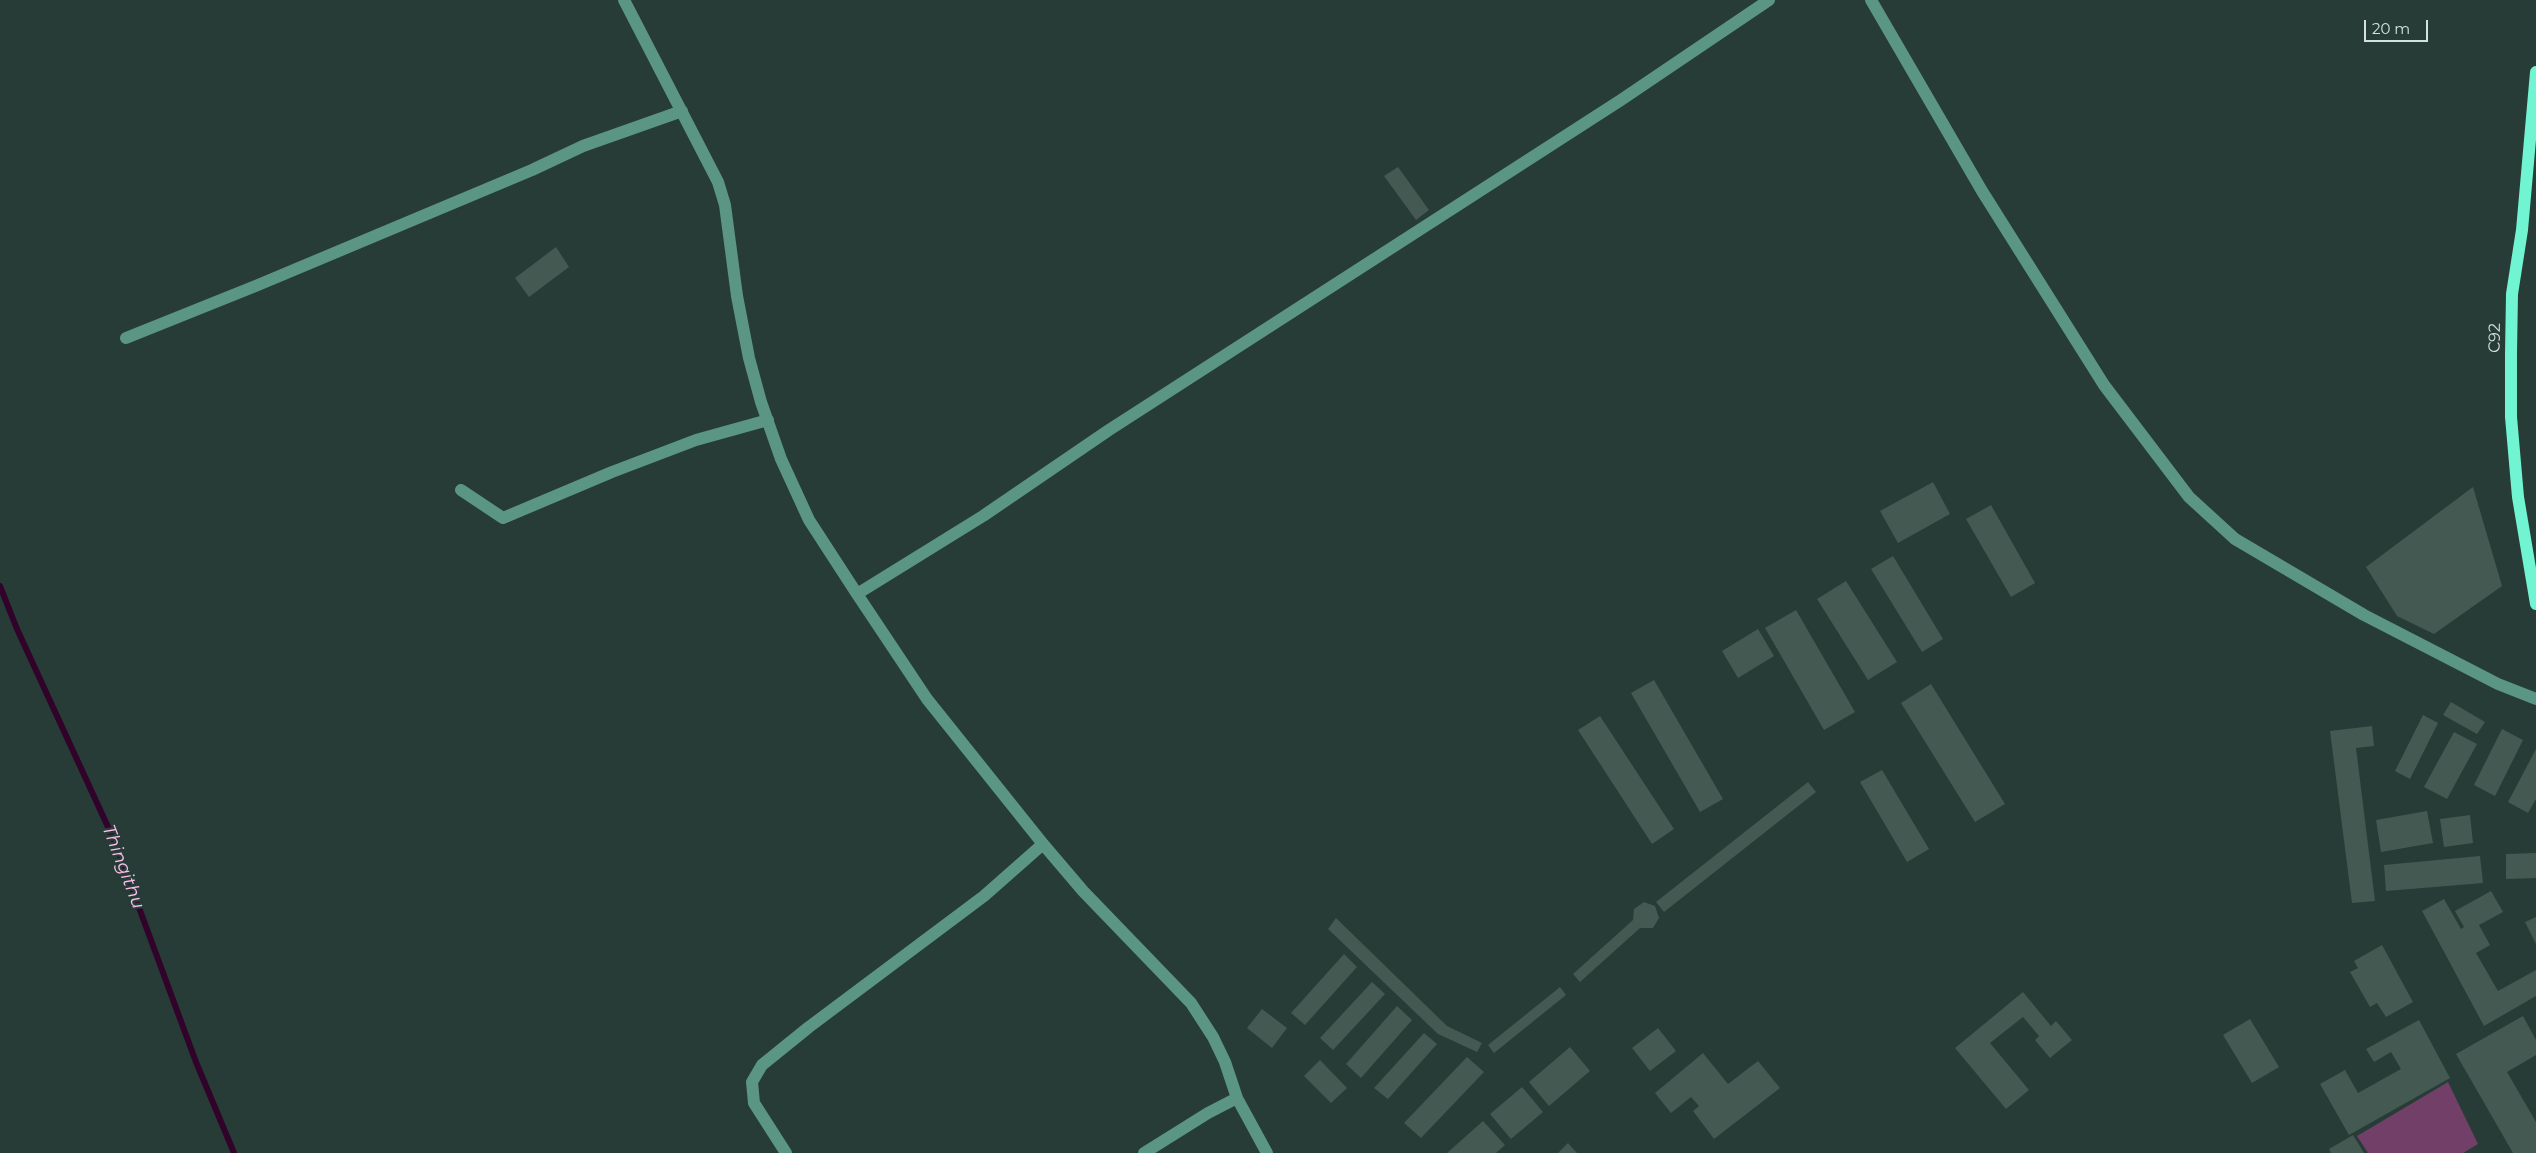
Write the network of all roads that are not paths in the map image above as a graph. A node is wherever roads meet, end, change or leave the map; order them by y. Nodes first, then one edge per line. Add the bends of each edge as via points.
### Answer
1 (624, 0) edge
2 (1769, 0) edge
3 (1871, 0) edge
4 (2536, 72) edge
5 (682, 111) junction
6 (126, 338) dead end
7 (768, 420) junction
8 (461, 490) dead end
9 (857, 594) junction
10 (2536, 604) edge
11 (2536, 699) edge
12 (1043, 844) junction
13 (1237, 1098) junction
14 (786, 1153) edge
15 (1144, 1153) edge
16 (1266, 1153) edge

1 - 5 street
2 - 9 street via 1621,100 1109,430 983,516
3 - 11 street via 1982,191 2104,385 2189,498 2235,539 2364,615 2498,684
4 - 10 main road, C92 via 2522,230 2512,294 2511,416 2518,497
5 - 6 street via 583,146
5 - 7 street via 718,182 746,340
7 - 8 street via 696,440 503,518
7 - 9 street via 781,459 809,520
9 - 12 street via 927,699
12 - 13 street via 1083,891 1191,1003 1213,1037
12 - 14 street via 976,902 762,1064 752,1082 754,1103
13 - 15 street
13 - 16 street

